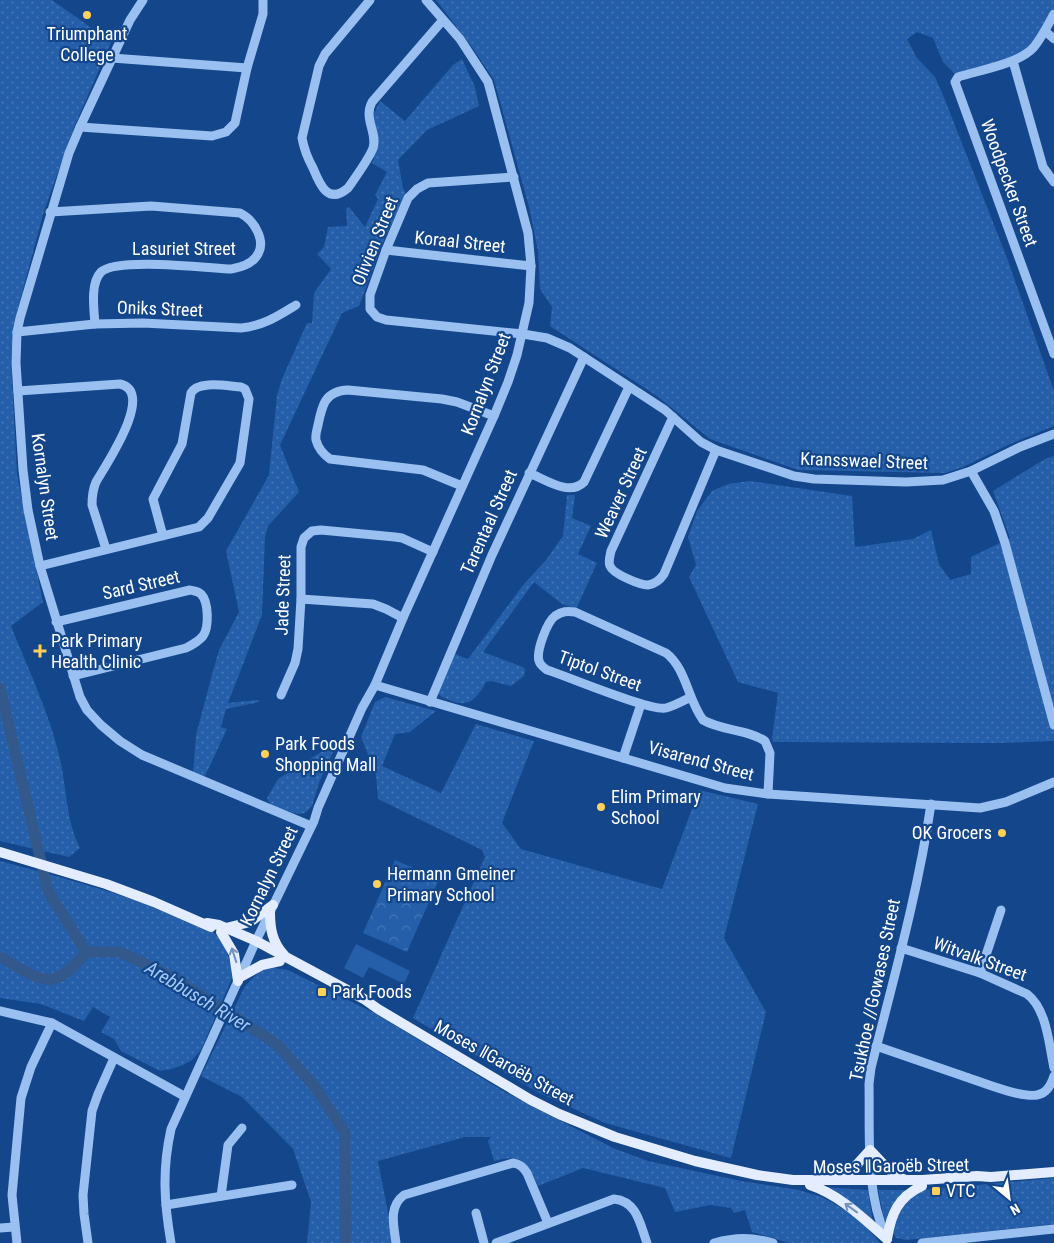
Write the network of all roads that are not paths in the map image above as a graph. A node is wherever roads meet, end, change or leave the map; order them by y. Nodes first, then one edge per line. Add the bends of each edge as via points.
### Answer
1 (143, 0) edge
2 (263, 0) edge
3 (370, 0) edge
4 (426, 0) edge
5 (1054, 14) edge
6 (443, 20) junction
7 (1045, 31) junction
8 (1054, 40) edge
9 (112, 58) junction
10 (1012, 61) junction
11 (247, 68) junction
12 (80, 127) junction
13 (514, 177) junction
14 (1054, 182) edge
15 (50, 212) junction
16 (386, 250) junction
17 (531, 266) junction
18 (296, 305) dead end
19 (96, 324) junction
20 (18, 332) junction
21 (523, 334) junction
22 (1054, 354) edge
23 (584, 357) junction
24 (629, 387) junction
25 (18, 391) junction
26 (494, 416) junction
27 (673, 417) junction
28 (1054, 434) edge
29 (716, 450) junction
30 (971, 471) junction
31 (529, 473) junction
32 (462, 486) junction
33 (163, 536) junction
34 (106, 549) junction
35 (432, 552) junction
36 (40, 566) junction
37 (301, 599) junction
38 (403, 618) junction
39 (56, 622) junction
40 (73, 676) junction
41 (375, 685) junction
42 (281, 695) dead end
43 (691, 697) junction
44 (430, 702) junction
45 (641, 704) junction
46 (1054, 725) edge
47 (623, 758) junction
48 (1054, 782) edge
49 (768, 794) junction
50 (931, 804) junction
51 (313, 822) junction
52 (5, 853) edge
53 (272, 908) junction
54 (1001, 910) dead end
55 (223, 930) junction
56 (255, 944) junction
57 (901, 948) junction
58 (284, 959) junction
59 (980, 973) junction
60 (239, 979) junction
61 (0, 1011) edge
62 (52, 1023) junction
63 (876, 1046) junction
64 (114, 1058) junction
65 (1054, 1068) edge
66 (1054, 1076) edge
67 (184, 1096) junction
68 (242, 1128) dead end
69 (870, 1150) junction
70 (1054, 1172) edge
71 (991, 1177) junction
72 (793, 1180) junction
73 (832, 1180) junction
74 (906, 1180) junction
75 (872, 1184) junction
76 (292, 1185) dead end
77 (810, 1185) junction
78 (922, 1186) junction
79 (221, 1196) junction
80 (166, 1205) junction
81 (476, 1213) dead end
82 (548, 1223) junction
83 (14, 1227) junction
84 (0, 1228) edge
85 (1053, 1232) edge
86 (973, 1240) edge
87 (888, 1241) edge
88 (17, 1243) edge
89 (88, 1243) edge
90 (171, 1243) edge
91 (396, 1243) edge
92 (484, 1243) edge
93 (496, 1243) edge
94 (647, 1243) edge
95 (714, 1243) edge
96 (773, 1243) edge
97 (922, 1243) edge

1 - 9 street, Kornalyn Street
2 - 11 street via 263,14
3 - 6 street via 324,54 302,138 320,186 329,194 348,188 373,148 368,116 372,102
4 - 6 street, Kornalyn Street
5 - 7 street
6 - 13 street, Kornalyn Street via 460,39 488,82
7 - 8 street
7 - 10 street via 1030,50
9 - 11 street
9 - 12 street, Kornalyn Street
10 - 14 street via 1043,167
10 - 22 street, Woodpecker Street via 958,77 956,84
11 - 12 street via 235,123 218,135
12 - 15 street, Kornalyn Street
13 - 16 street, Olivien Street via 423,185 408,198
13 - 17 street, Kornalyn Street via 527,226
15 - 19 street, Lasuriet Street via 151,206 240,213 257,230 260,252 240,267 147,264 108,267 98,277 94,293
15 - 20 street, Kornalyn Street
16 - 17 street, Koraal Street
16 - 21 street, Olivien Street via 369,302 377,317
17 - 21 street, Kornalyn Street
18 - 19 street, Oniks Street via 261,325 241,328 143,322
19 - 20 street, Oniks Street
20 - 25 street, Kornalyn Street
21 - 23 street, Kransswael Street via 547,338
21 - 26 street, Kornalyn Street
23 - 24 street, Kransswael Street
23 - 31 street, Tarentaal Street
24 - 27 street, Kransswael Street
24 - 31 street via 579,487 567,489
25 - 34 street via 120,384 131,392 132,404 126,430 96,484 92,498
25 - 36 street, Kornalyn Street via 24,479
26 - 32 street, Kornalyn Street
26 - 32 street via 442,399 348,390 338,391 322,406 315,438 330,459 423,470
27 - 29 street, Kransswael Street via 701,442
27 - 29 street, Weaver Street via 611,551 610,568 647,585 660,580
28 - 30 street, Kransswael Street
29 - 30 street, Kransswael Street via 814,479 913,482 943,480
30 - 46 street via 994,511 1005,542
31 - 44 street, Tarentaal Street
32 - 35 street, Kornalyn Street
33 - 33 street via 153,499 182,444 193,388 202,385 245,389 249,399 241,457 236,470 202,525
33 - 34 street
34 - 36 street
35 - 37 street, Jade Street via 395,536 312,532 304,538 301,547
35 - 38 street, Kornalyn Street
36 - 39 street, Kornalyn Street
37 - 38 street via 373,604
37 - 42 street, Jade Street via 298,649
38 - 41 street, Kornalyn Street
39 - 40 street, Kornalyn Street
39 - 40 street, Sard Street via 190,590 203,597 207,627 195,643
40 - 51 street, Kornalyn Street via 87,710 106,730 131,748 156,761
41 - 44 street, Visarend Street
41 - 51 street, Kornalyn Street
43 - 45 street, Tiptol Street via 666,708
43 - 45 street, Tiptol Street via 673,659 666,654 575,612 557,614 540,649 538,658 542,667
43 - 49 street, Tiptol Street via 699,715 708,723 765,741 770,753
44 - 47 street, Visarend Street
45 - 47 street
47 - 49 street, Visarend Street via 725,788
48 - 50 street, Visarend Street via 994,806
49 - 50 street, Visarend Street
50 - 57 street, Tsukhoe //Gowases Street
51 - 53 street, Kornalyn Street
52 - 55 main road, Moses ǁGaroëb Street via 106,884
53 - 55 main road via 250,922
53 - 56 street, Kornalyn Street
53 - 58 main road via 270,925 273,938
54 - 59 street
55 - 56 main road, Moses ǁGaroëb Street
60 -> 55 main road via 234,954
56 - 58 main road, Moses ǁGaroëb Street
56 - 60 street, Kornalyn Street
57 - 59 street, Witvalk Street
57 - 63 street, Tsukhoe //Gowases Street
58 - 60 main road via 262,965
58 - 72 main road, Moses ǁGaroëb Street via 364,999 530,1100 559,1114 670,1155
59 - 65 street, Witvalk Street via 1033,998 1042,1013
60 - 67 street, Kornalyn Street
61 - 62 street
62 - 64 street
62 - 83 street via 31,1067 21,1098 12,1195
63 - 66 street via 1025,1095 1044,1092 1051,1086
63 - 69 street, Tsukhoe //Gowases Street via 869,1084
64 - 67 street
64 - 89 street via 92,1111 83,1195
67 - 80 street, Kornalyn Street via 166,1148
68 - 79 street via 228,1145
69 - 73 main road via 850,1172
69 - 74 main road via 889,1170
69 - 75 street, Tsukhoe //Gowases Street
70 - 71 main road, Moses ǁGaroëb Street
71 - 74 main road, Moses ǁGaroëb Street
71 - 78 main road, Moses ǁGaroëb Street
72 - 73 main road, Moses ǁGaroëb Street
72 - 77 main road, Moses ǁGaroëb Street
73 - 75 main road, Moses ǁGaroëb Street
74 - 75 main road, Moses ǁGaroëb Street
75 - 77 main road, Moses ǁGaroëb Street
75 - 78 main road, Moses ǁGaroëb Street
75 - 87 street, Tsukhoe //Gowases Street via 878,1217
76 - 79 street
87 -> 77 main road via 845,1203
78 - 87 main road via 897,1205
79 - 80 street
80 - 90 street, Kornalyn Street
81 - 92 street
82 - 91 street via 528,1173 524,1167 513,1163 404,1195 393,1211
82 - 93 street
82 - 94 street via 622,1199 634,1210
83 - 84 street
83 - 88 street
85 - 86 street
86 - 97 street
95 - 96 street via 755,1238

